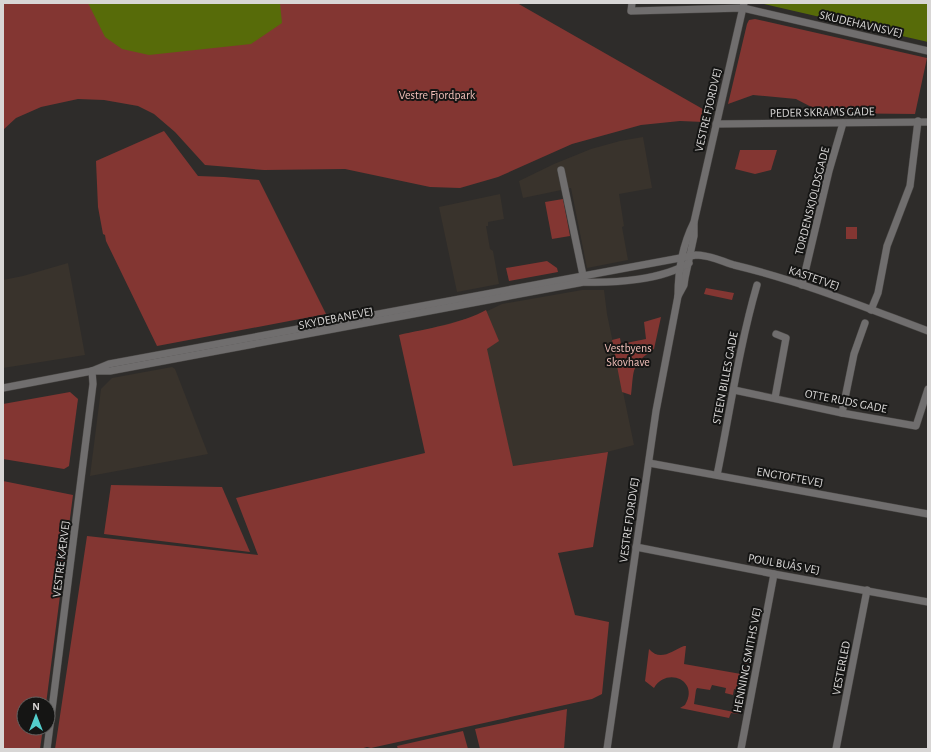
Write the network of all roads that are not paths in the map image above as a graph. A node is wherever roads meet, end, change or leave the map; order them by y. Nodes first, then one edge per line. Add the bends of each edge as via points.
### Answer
1 (632, 3) edge
2 (744, 6) edge
3 (928, 51) edge
4 (918, 121) junction
5 (928, 122) edge
6 (842, 123) junction
7 (716, 124) junction
8 (562, 170) dead end
9 (694, 222) junction
10 (683, 257) junction
11 (690, 259) junction
12 (681, 268) junction
13 (583, 279) junction
14 (757, 285) dead end
15 (802, 285) junction
16 (678, 296) junction
17 (871, 310) junction
18 (865, 324) dead end
19 (928, 331) edge
20 (776, 334) dead end
21 (92, 371) junction
22 (3, 388) edge
23 (928, 389) edge
24 (734, 390) junction
25 (775, 398) junction
26 (842, 413) junction
27 (648, 463) junction
28 (718, 475) junction
29 (928, 514) edge
30 (636, 547) junction
31 (774, 574) junction
32 (867, 590) junction
33 (928, 602) edge
34 (47, 749) edge
35 (607, 749) edge
36 (741, 749) edge
37 (836, 749) edge

1 - 2 street, SKUDEHAVNSVEJ via 631,11
2 - 3 street, SKUDEHAVNSVEJ
2 - 7 street, VESTRE FJORDVEJ
4 - 5 street, PEDER SKRAMS GADE
4 - 6 street, PEDER SKRAMS GADE
4 - 17 street via 910,186 887,246 878,293
6 - 7 street, PEDER SKRAMS GADE
6 - 15 street, TORDENSKJOLDSGADE
7 - 9 street, VESTRE FJORDVEJ
8 - 13 street
9 - 10 street, VESTRE FJORDVEJ via 686,238
9 - 11 street, VESTRE FJORDVEJ
10 - 11 street, SKYDEBANEVEJ
10 - 12 street, VESTRE FJORDVEJ
10 - 13 street, SKYDEBANEVEJ
11 - 12 street, SKYDEBANEVEJ
11 - 15 street, KASTETVEJ via 710,256
11 - 16 street, VESTRE FJORDVEJ via 684,285
12 - 13 street, SKYDEBANEVEJ via 616,282
12 - 16 street, VESTRE FJORDVEJ
13 - 21 street, SKYDEBANEVEJ via 109,364
14 - 24 street, STEEN BILLES GADE via 742,340
15 - 17 street, KASTETVEJ
16 - 27 street, VESTRE FJORDVEJ via 665,356
17 - 19 street, KASTETVEJ
18 - 26 street via 854,354
20 - 25 street via 786,338
21 - 22 street, SKYDEBANEVEJ
21 - 34 street, VESTRE KÆRVEJ via 79,502
23 - 26 street, OTTE RUDS GADE via 916,426
24 - 25 street, OTTE RUDS GADE
24 - 28 street, STEEN BILLES GADE
25 - 26 street, OTTE RUDS GADE
27 - 28 street, ENGTOFTEVEJ
27 - 30 street, VESTRE FJORDVEJ
28 - 29 street, ENGTOFTEVEJ
30 - 31 street, POUL BUÅS VEJ
30 - 35 street, VESTRE FJORDVEJ
31 - 32 street, POUL BUÅS VEJ
31 - 36 street, HENNING SMITHS VEJ
32 - 33 street, POUL BUÅS VEJ
32 - 37 street, VESTERLED

